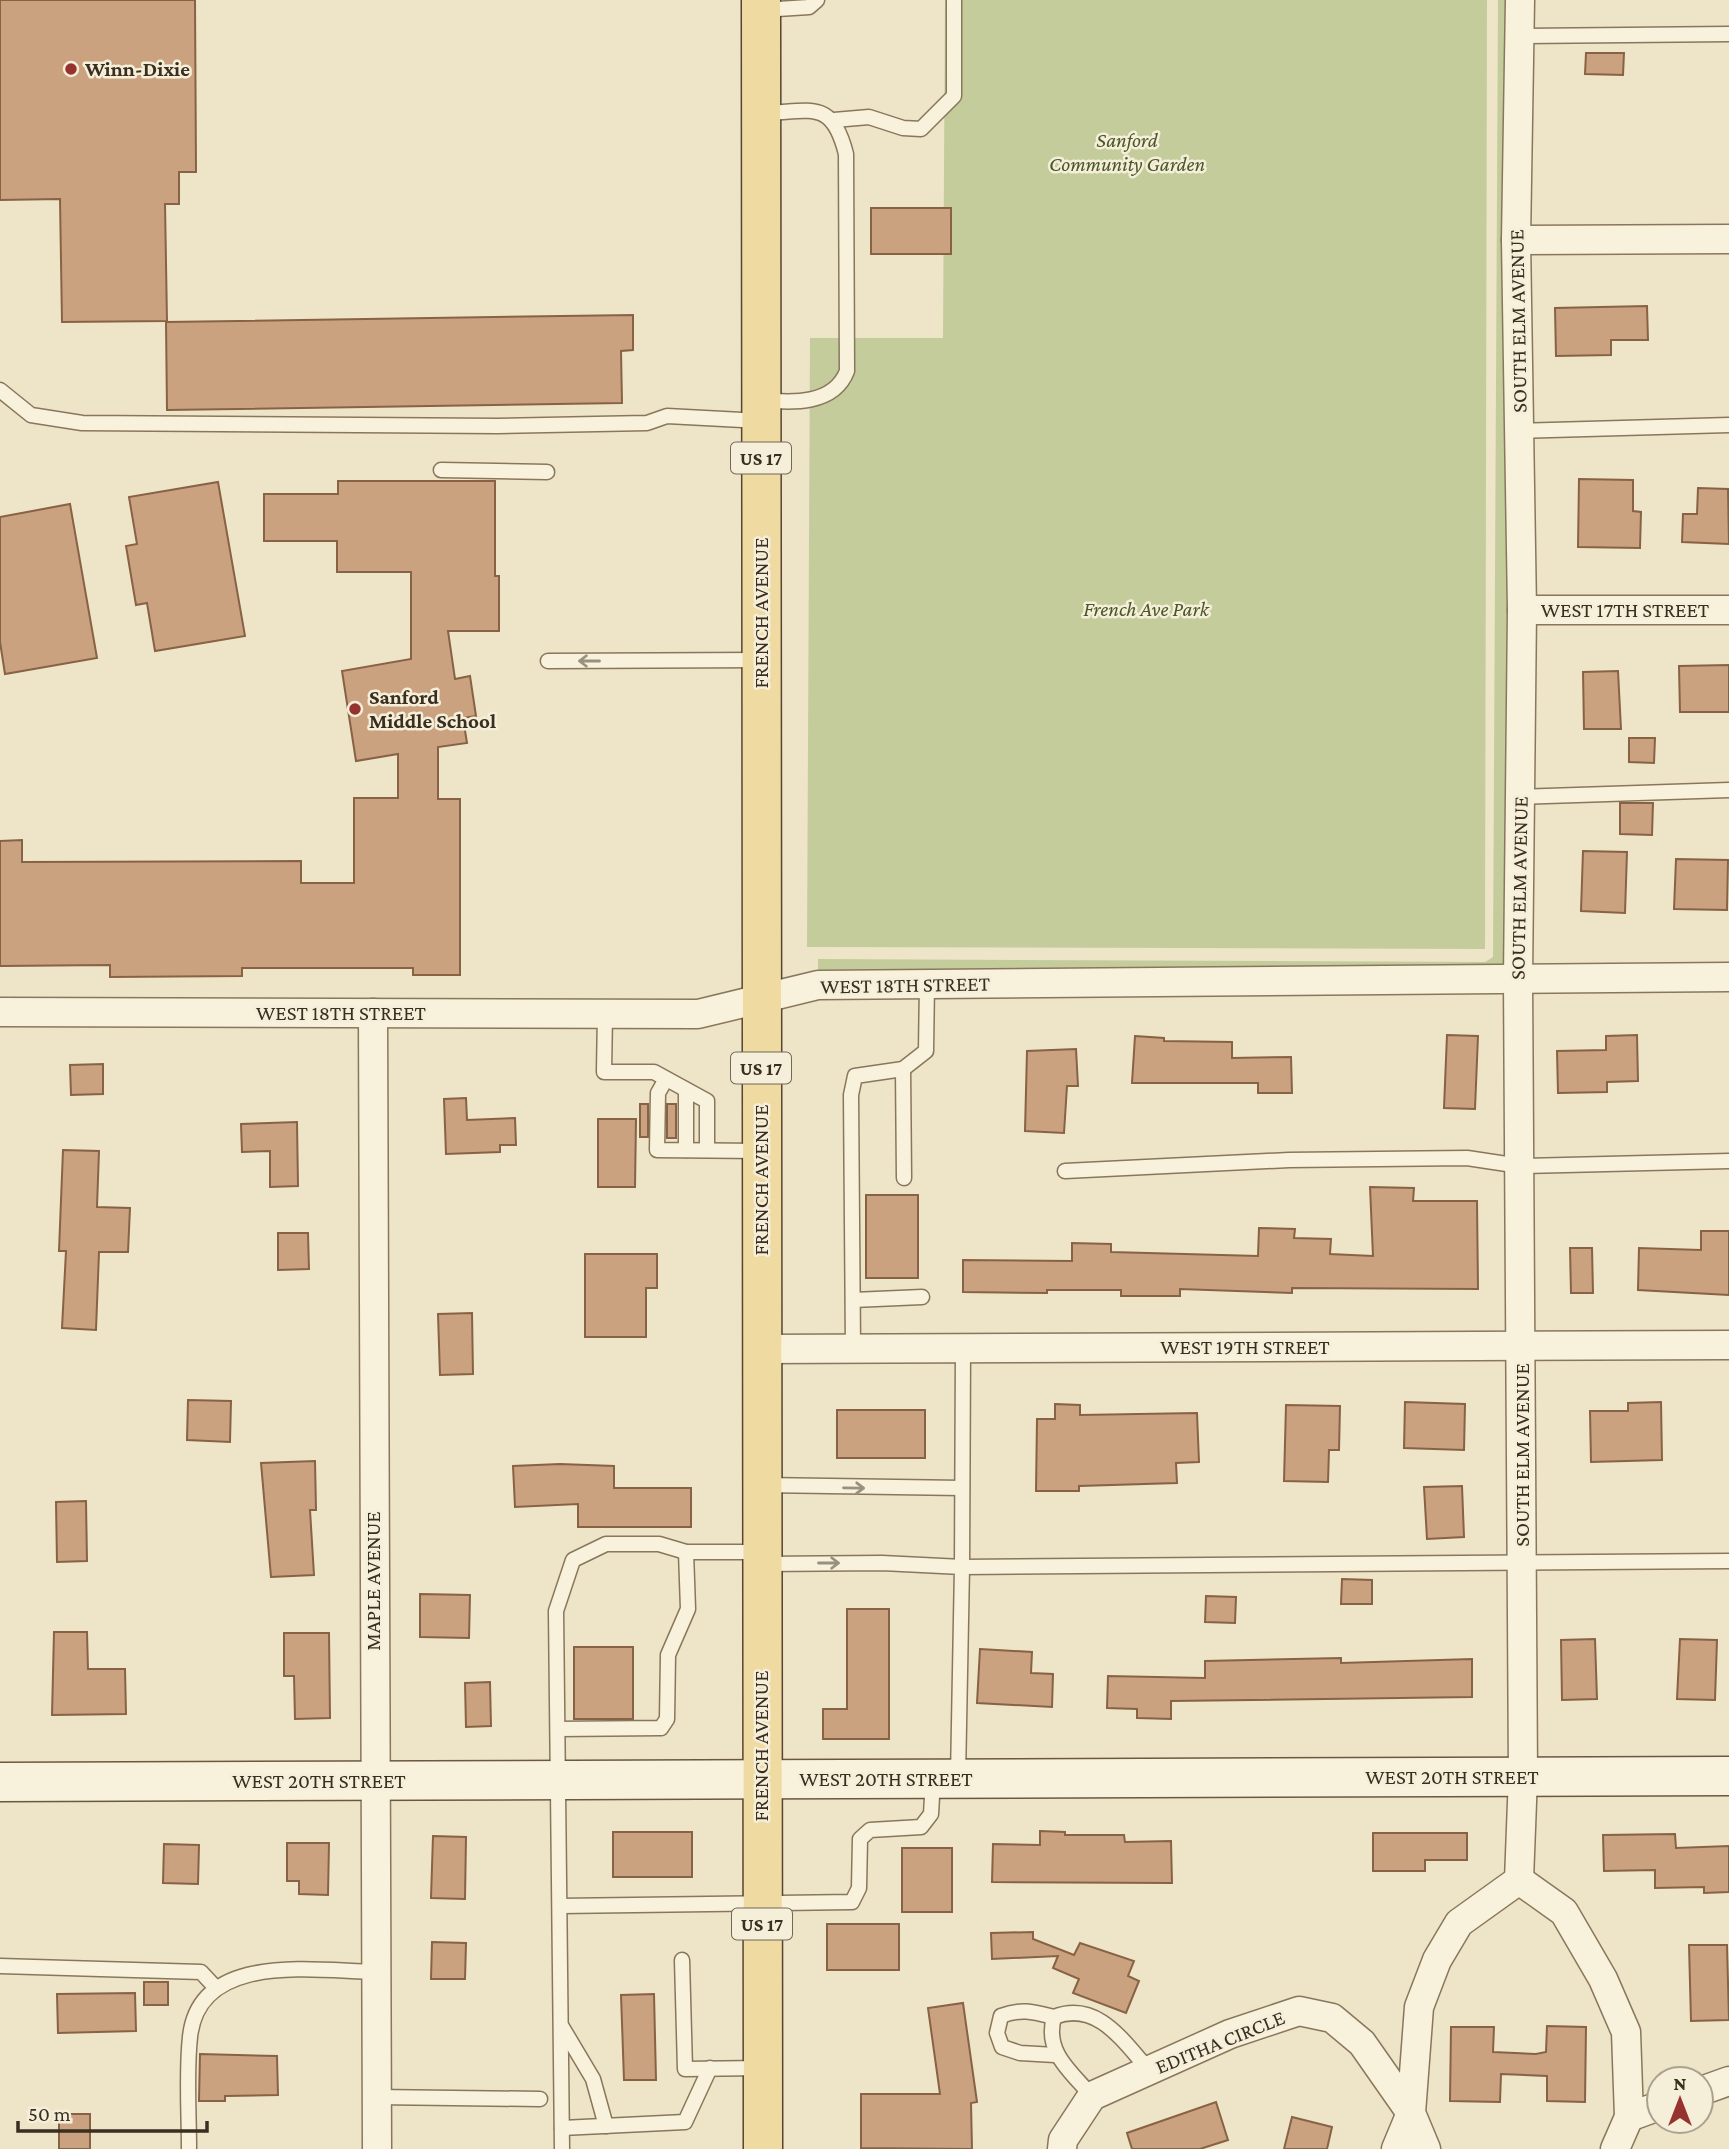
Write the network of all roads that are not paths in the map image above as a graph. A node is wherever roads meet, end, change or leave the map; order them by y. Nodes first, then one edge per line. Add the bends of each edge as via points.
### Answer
1 (817, 0) edge
2 (954, 0) edge
3 (1520, 0) edge
4 (761, 5) edge
5 (1729, 34) edge
6 (1519, 36) junction
7 (761, 113) junction
8 (834, 120) junction
9 (1729, 239) edge
10 (1516, 240) junction
11 (0, 390) edge
12 (761, 410) junction
13 (1729, 425) edge
14 (1519, 431) junction
15 (441, 470) dead end
16 (547, 472) dead end
17 (1522, 610) junction
18 (1729, 610) edge
19 (761, 660) junction
20 (548, 661) dead end
21 (1729, 790) edge
22 (1520, 797) junction
23 (1729, 977) edge
24 (1518, 979) junction
25 (927, 984) junction
26 (761, 998) junction
27 (0, 1012) edge
28 (373, 1013) junction
29 (605, 1014) junction
30 (903, 1069) junction
31 (666, 1079) junction
32 (686, 1090) junction
33 (686, 1150) junction
34 (707, 1150) junction
35 (761, 1151) junction
36 (1729, 1161) edge
37 (1520, 1166) junction
38 (1065, 1171) dead end
39 (904, 1178) dead end
40 (922, 1297) dead end
41 (853, 1300) junction
42 (1729, 1345) edge
43 (1522, 1346) junction
44 (853, 1348) junction
45 (963, 1348) junction
46 (761, 1349) junction
47 (761, 1485) junction
48 (962, 1488) junction
49 (686, 1552) junction
50 (761, 1558) junction
51 (1729, 1561) edge
52 (1523, 1562) junction
53 (962, 1567) junction
54 (558, 1729) junction
55 (1523, 1776) junction
56 (1729, 1776) edge
57 (946, 1779) junction
58 (559, 1780) junction
59 (761, 1780) junction
60 (373, 1781) junction
61 (0, 1782) edge
62 (1519, 1880) junction
63 (762, 1904) junction
64 (561, 1906) junction
65 (682, 1961) dead end
66 (0, 1966) edge
67 (375, 1972) junction
68 (215, 1987) junction
69 (1054, 2017) junction
70 (561, 2026) junction
71 (1055, 2055) junction
72 (710, 2068) junction
73 (762, 2068) junction
74 (1149, 2070) junction
75 (1092, 2096) junction
76 (376, 2097) junction
77 (540, 2098) dead end
78 (1645, 2111) edge
79 (1411, 2113) junction
80 (1629, 2117) junction
81 (606, 2126) junction
82 (562, 2128) junction
83 (189, 2149) edge
84 (377, 2149) edge
85 (562, 2149) edge
86 (763, 2149) edge
87 (1062, 2149) edge
88 (1396, 2149) edge
89 (1426, 2149) edge
90 (1615, 2149) edge

1 - 4 lane via 809,7
2 - 8 lane via 954,96 921,129 869,117
3 - 6 street, SOUTH ELM AVENUE
4 - 7 main road, FRENCH AVENUE / US 17
5 - 6 lane
6 - 10 street, SOUTH ELM AVENUE
7 - 8 lane via 822,112
7 - 12 main road, FRENCH AVENUE / US 17
8 - 12 lane via 846,154 847,371 836,387 813,400
9 - 10 street
10 - 14 street, SOUTH ELM AVENUE
11 - 12 lane via 31,415 82,423 498,426 647,423 667,416
12 - 19 main road, FRENCH AVENUE / US 17
13 - 14 lane
14 - 17 street, SOUTH ELM AVENUE
15 - 16 lane
17 - 18 street, WEST 17TH STREET
17 - 22 street, SOUTH ELM AVENUE
19 -> 20 lane
19 - 26 main road, FRENCH AVENUE / US 17
21 - 22 lane
22 - 24 street, SOUTH ELM AVENUE
23 - 24 street, WEST 18TH STREET
24 - 25 street, WEST 18TH STREET
24 - 37 street, SOUTH ELM AVENUE
25 - 26 street, WEST 18TH STREET via 818,985
25 - 30 lane via 926,1051
26 - 29 street, WEST 18TH STREET via 698,1014
26 - 35 main road, FRENCH AVENUE / US 17
27 - 28 street, WEST 18TH STREET
28 - 29 street, WEST 18TH STREET
28 - 60 street, MAPLE AVENUE
29 - 31 lane via 604,1072 654,1072
30 - 39 lane
30 - 41 lane via 855,1076 851,1095
31 - 32 lane
31 - 33 lane via 658,1093 657,1150
32 - 33 lane
32 - 34 lane via 707,1101
33 - 34 lane
34 - 35 lane
35 - 46 main road, FRENCH AVENUE / US 17
36 - 37 lane
37 - 38 lane via 1467,1158 1289,1160
37 - 43 street, SOUTH ELM AVENUE
40 - 41 lane
41 - 44 lane
42 - 43 street, WEST 19TH STREET
43 - 45 street, WEST 19TH STREET
43 - 52 street, SOUTH ELM AVENUE
44 - 45 street, WEST 19TH STREET
44 - 46 street, WEST 19TH STREET
45 - 48 lane
46 - 47 main road, FRENCH AVENUE / US 17
47 -> 48 lane
47 - 50 main road, FRENCH AVENUE / US 17
48 - 53 lane
49 - 50 lane
49 - 54 lane via 688,1609 668,1655 667,1719 661,1728
49 - 54 lane via 659,1544 606,1544 573,1560 556,1611
50 -> 53 lane
50 - 59 main road, FRENCH AVENUE / US 17
51 - 52 lane
52 - 53 lane
52 - 55 street, SOUTH ELM AVENUE
53 - 57 lane
54 - 58 lane
55 - 56 street, WEST 20TH STREET
55 - 57 street, WEST 20TH STREET
55 - 62 street, SOUTH ELM AVENUE
57 - 59 street, WEST 20TH STREET
57 - 63 lane via 921,1827 870,1830 860,1839 859,1888 852,1902
58 - 59 street, WEST 20TH STREET
58 - 60 street, WEST 20TH STREET
58 - 64 lane
59 - 63 main road, FRENCH AVENUE / US 17
60 - 61 street, WEST 20TH STREET
60 - 67 street, MAPLE AVENUE
62 - 79 street via 1459,1923 1437,1960 1419,2007
62 - 80 street via 1564,1912 1602,1979 1626,2032
63 - 64 lane
63 - 73 main road, FRENCH AVENUE / US 17
64 - 70 lane
65 - 72 lane via 685,2069
66 - 68 lane via 201,1972
67 - 68 lane via 272,1971 236,1977
67 - 76 street, MAPLE AVENUE
68 - 83 lane via 190,2034
69 - 71 lane via 1050,2031
69 - 71 lane via 1015,2010 1001,2016 997,2033 1002,2047
69 - 74 lane via 1083,2011 1107,2024
70 - 81 lane via 593,2079
70 - 82 lane
71 - 75 lane
72 - 73 lane
72 - 81 lane via 685,2122
73 - 86 main road, FRENCH AVENUE / US 17
74 - 75 street, EDITHA CIRCLE
74 - 79 street, EDITHA CIRCLE via 1230,2034 1299,2011 1332,2018 1362,2043
75 - 87 street via 1063,2140
76 - 77 lane
76 - 84 street, MAPLE AVENUE
78 - 80 street
79 - 88 street
79 - 89 street
80 - 90 street
81 - 82 lane
82 - 85 lane

